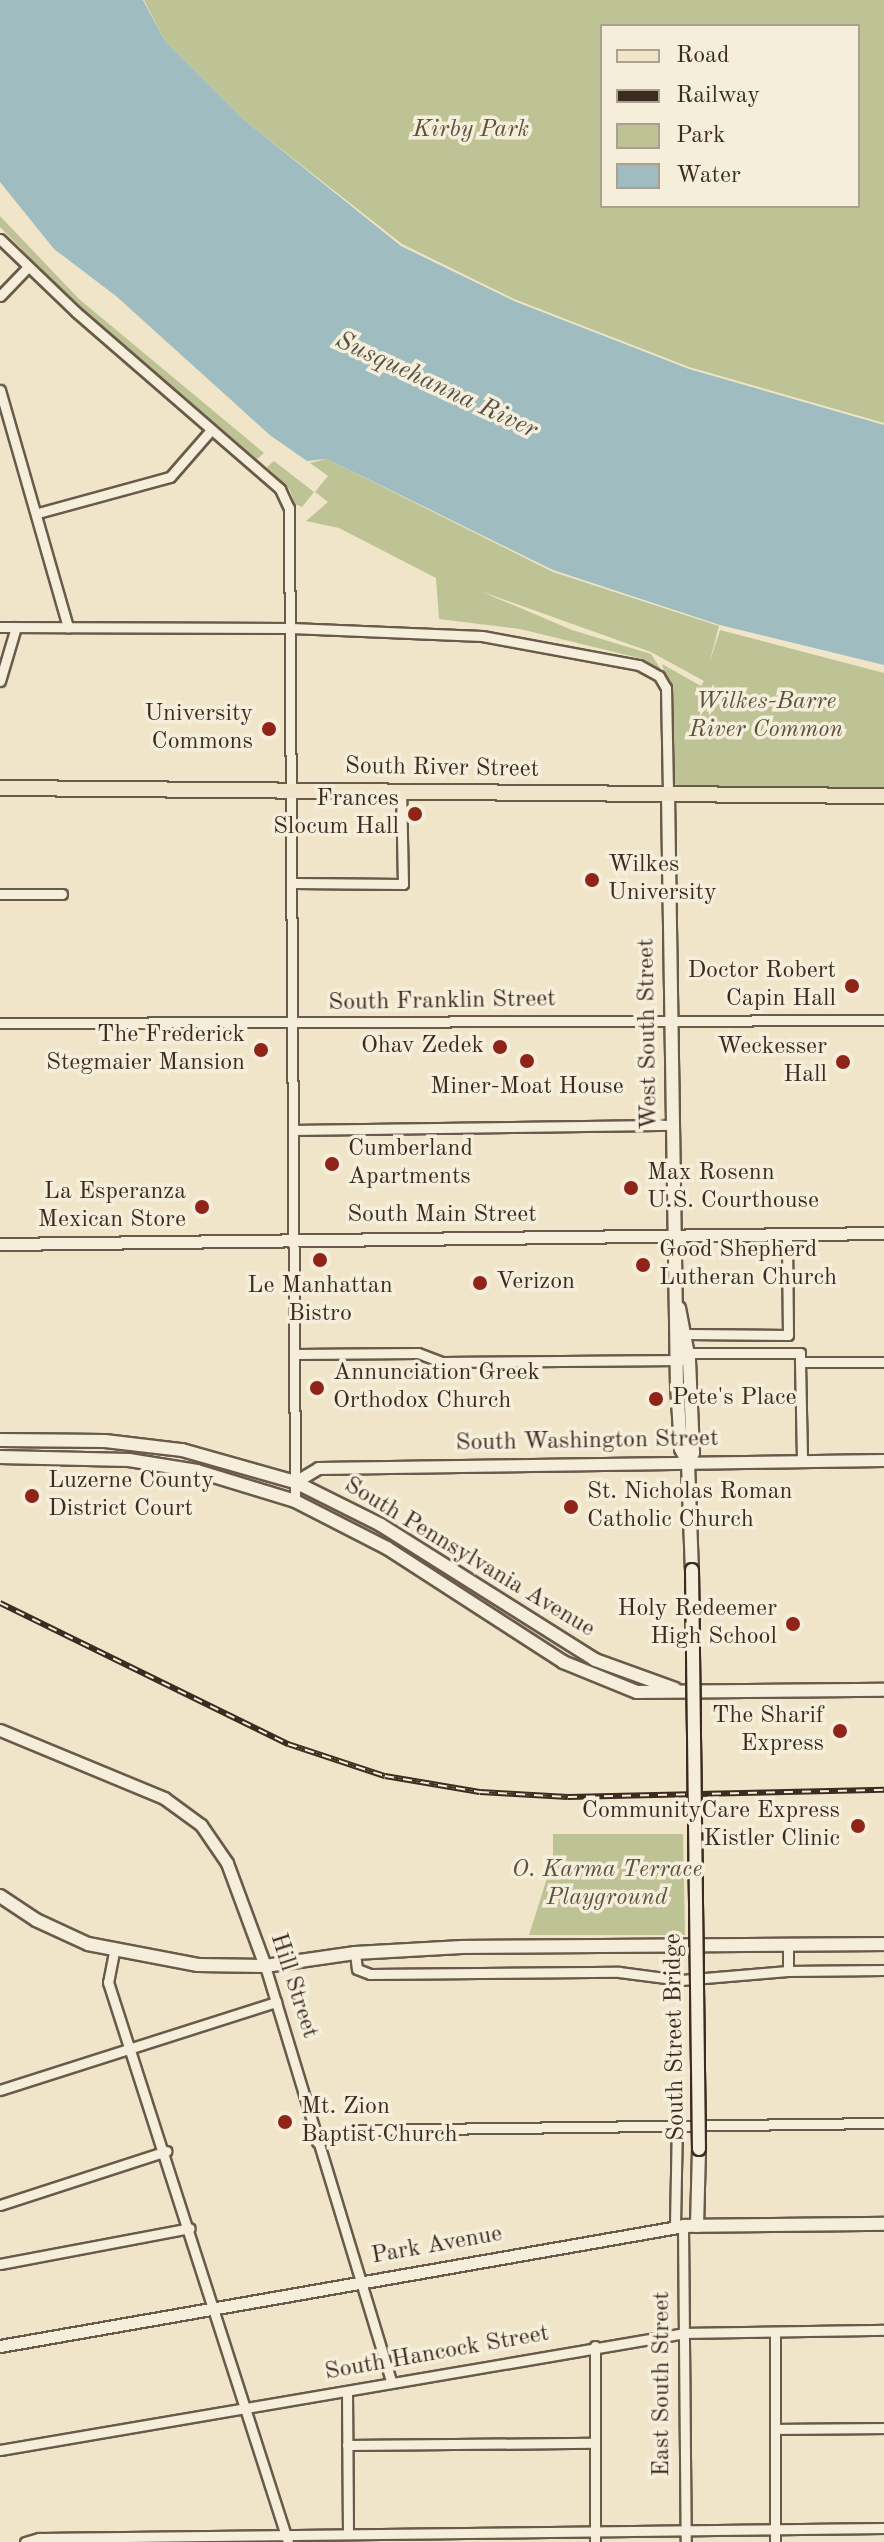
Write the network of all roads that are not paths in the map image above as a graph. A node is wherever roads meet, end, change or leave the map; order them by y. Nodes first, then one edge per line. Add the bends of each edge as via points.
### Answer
1 (0, 239) edge
2 (27, 268) junction
3 (0, 296) edge
4 (0, 390) edge
5 (211, 430) junction
6 (38, 513) junction
7 (0, 627) edge
8 (16, 627) junction
9 (68, 627) junction
10 (291, 628) junction
11 (0, 681) edge
12 (0, 788) edge
13 (295, 789) junction
14 (401, 791) junction
15 (668, 794) junction
16 (884, 796) edge
17 (295, 883) junction
18 (0, 894) edge
19 (62, 894) dead end
20 (884, 1020) edge
21 (671, 1021) junction
22 (0, 1023) edge
23 (295, 1025) junction
24 (672, 1125) junction
25 (296, 1130) junction
26 (884, 1233) edge
27 (787, 1235) junction
28 (674, 1236) junction
29 (296, 1239) junction
30 (0, 1244) edge
31 (678, 1305) junction
32 (687, 1334) junction
33 (295, 1354) junction
34 (682, 1357) junction
35 (800, 1362) junction
36 (884, 1362) edge
37 (0, 1440) edge
38 (0, 1457) edge
39 (884, 1460) edge
40 (802, 1461) junction
41 (688, 1463) junction
42 (295, 1482) junction
43 (295, 1501) junction
44 (884, 1690) edge
45 (678, 1691) junction
46 (0, 1730) edge
47 (0, 1896) edge
48 (788, 1944) junction
49 (884, 1944) edge
50 (114, 1952) junction
51 (355, 1953) junction
52 (265, 1966) junction
53 (884, 1970) edge
54 (788, 1971) junction
55 (276, 2002) junction
56 (130, 2048) junction
57 (0, 2090) edge
58 (884, 2123) edge
59 (677, 2125) junction
60 (317, 2142) junction
61 (166, 2151) junction
62 (0, 2205) edge
63 (884, 2224) edge
64 (679, 2226) junction
65 (697, 2226) junction
66 (190, 2228) junction
67 (0, 2264) edge
68 (360, 2282) junction
69 (215, 2308) junction
70 (884, 2330) edge
71 (775, 2332) junction
72 (685, 2333) junction
73 (0, 2346) edge
74 (595, 2346) junction
75 (391, 2382) junction
76 (347, 2391) junction
77 (248, 2408) junction
78 (884, 2428) edge
79 (775, 2429) junction
80 (594, 2443) junction
81 (347, 2445) junction
82 (0, 2450) edge
83 (884, 2528) edge
84 (686, 2530) junction
85 (775, 2530) junction
86 (348, 2534) junction
87 (595, 2537) edge
88 (287, 2538) edge
89 (515, 2538) edge
90 (25, 2542) edge
91 (686, 2542) edge
92 (775, 2542) edge

1 - 2 street
2 - 3 street
2 - 5 street
4 - 6 street
5 - 6 street via 170,477
5 - 10 street via 286,499
6 - 9 street
7 - 8 street
8 - 9 street
8 - 11 street
9 - 10 street
10 - 13 street
10 - 15 street, West South Street via 482,636 639,665 659,676 666,688
12 - 13 main road, South River Street
13 - 14 main road, South River Street
13 - 17 street
14 - 15 main road, South River Street
14 - 17 street via 403,884
15 - 16 main road, South River Street
15 - 21 main road, West South Street
17 - 23 street
18 - 19 street
20 - 21 street, South Franklin Street
21 - 23 street, South Franklin Street
21 - 24 main road, West South Street
22 - 23 street, South Franklin Street
23 - 25 street
24 - 25 street
24 - 28 main road, West South Street
25 - 29 street
26 - 27 street, South Main Street
27 - 28 street, South Main Street
27 - 32 street via 788,1335
28 - 29 street, South Main Street
28 - 31 main road
29 - 30 street, South Main Street
29 - 33 street
31 - 32 main road
31 - 34 main road
32 - 34 main road
33 - 34 street via 418,1353 442,1362
33 - 42 street
34 - 35 street via 800,1353
34 - 41 main road via 693,1453
35 - 36 street
35 - 40 street
37 - 42 main road, South Pennsylvania Avenue via 105,1441 182,1450
38 - 43 main road, South Pennsylvania Avenue via 129,1460 197,1471
39 - 40 street, South Washington Street
40 - 41 street, South Washington Street
41 - 42 street, South Washington Street via 318,1468
41 - 65 main road, South Street Bridge, bridge
42 - 43 street
42 - 45 main road, South Pennsylvania Avenue via 381,1525 595,1660
43 - 45 main road, South Pennsylvania Avenue via 387,1548 588,1675 637,1692
44 - 45 main road, South Pennsylvania Avenue
46 - 52 street, Hill Street via 164,1798 201,1825 227,1863
47 - 50 main road via 62,1934
48 - 49 main road
48 - 51 main road
48 - 54 street
50 - 52 main road via 168,1962
50 - 56 street via 108,1982
51 - 52 main road
51 - 54 street via 357,1969 370,1974 619,1972 681,1980
52 - 55 street, Hill Street
53 - 54 street
55 - 56 street
55 - 60 street, Hill Street
56 - 57 street
56 - 61 street
58 - 59 street
59 - 60 street via 354,2130
59 - 64 street, East South Street
60 - 68 street, Hill Street
61 - 62 street
61 - 66 street
63 - 65 main road, Park Avenue
64 - 65 main road, Park Avenue
64 - 68 street, Park Avenue
64 - 72 street, East South Street
66 - 67 street
66 - 69 street
68 - 69 street, Park Avenue
68 - 75 street, Hill Street
69 - 73 street, Park Avenue
69 - 77 street
70 - 71 street, South Hancock Street
71 - 72 street, South Hancock Street
71 - 79 street
72 - 74 street, South Hancock Street
72 - 84 street, East South Street
74 - 75 street, South Hancock Street
74 - 80 street
75 - 76 street, South Hancock Street
76 - 77 street, South Hancock Street
76 - 81 street
77 - 82 street, South Hancock Street
77 - 88 street
78 - 79 street
79 - 85 street
80 - 81 street
80 - 87 street
81 - 86 street
83 - 85 street
84 - 85 street
84 - 87 street
84 - 91 street, East South Street
85 - 92 street
86 - 88 street
86 - 89 street
87 - 89 street
88 - 90 street

